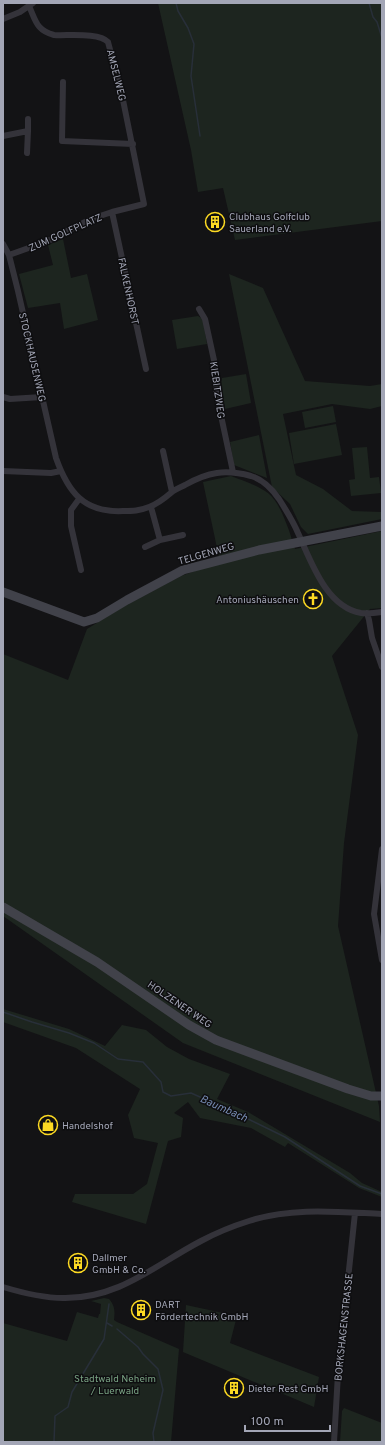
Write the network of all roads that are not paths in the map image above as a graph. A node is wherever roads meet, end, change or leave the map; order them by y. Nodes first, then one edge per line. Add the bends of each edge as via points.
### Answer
1 (31, 5) edge
2 (3, 19) edge
3 (63, 82) dead end
4 (28, 119) dead end
5 (28, 131) junction
6 (3, 136) edge
7 (133, 144) junction
8 (27, 153) dead end
9 (144, 204) joint
10 (112, 212) junction
11 (3, 244) edge
12 (9, 255) junction
13 (199, 309) dead end
14 (146, 370) dead end
15 (3, 397) edge
16 (42, 397) junction
17 (163, 451) dead end
18 (3, 471) edge
19 (61, 471) junction
20 (233, 472) junction
21 (172, 492) junction
22 (79, 499) junction
23 (151, 507) junction
24 (382, 526) edge
25 (183, 535) dead end
26 (160, 540) junction
27 (302, 542) junction
28 (145, 547) dead end
29 (81, 570) dead end
30 (3, 592) edge
31 (382, 612) edge
32 (367, 613) junction
33 (382, 667) edge
34 (382, 849) edge
35 (3, 906) edge
36 (382, 960) edge
37 (382, 1096) edge
38 (355, 1213) junction
39 (382, 1214) edge
40 (3, 1287) edge
41 (334, 1442) edge

1 - 2 street
1 - 7 street, AMSELWEG via 42,31 54,35 97,36 105,38 108,42
3 - 7 street via 62,141
4 - 5 street
5 - 6 street
5 - 8 street
7 - 9 street, AMSELWEG
9 - 10 street, ZUM GOLFPLATZ
10 - 12 street, ZUM GOLFPLATZ via 91,219 48,241
10 - 14 street, FALKENHORST
11 - 12 street, STOCKHAUSENWEG
12 - 16 street, STOCKHAUSENWEG
13 - 20 street, KIEBITZWEG via 205,319 216,367 216,392
15 - 16 street
16 - 19 street, STOCKHAUSENWEG via 52,445
17 - 21 street
18 - 19 street
19 - 22 street, STOCKHAUSENWEG
20 - 21 street via 208,475
20 - 27 street via 254,477 270,487 289,515
21 - 23 street
22 - 23 street via 113,512 136,512
22 - 29 street via 71,510 70,526
23 - 26 street
24 - 27 main road, TELGENWEG
25 - 26 street
26 - 28 street
27 - 30 main road, TELGENWEG via 259,550 183,570 97,618 84,622
27 - 32 street via 323,584 337,600 354,611
31 - 32 street
32 - 33 street
34 - 36 street via 374,914
35 - 37 main road, HOLZENER WEG via 97,962 189,1025 216,1040 348,1089 371,1096
38 - 39 street
38 - 40 street via 303,1212 250,1220 202,1240 133,1281 95,1294 73,1298 47,1297
38 - 41 street, BORKSHAGENSTRASSE via 338,1374

